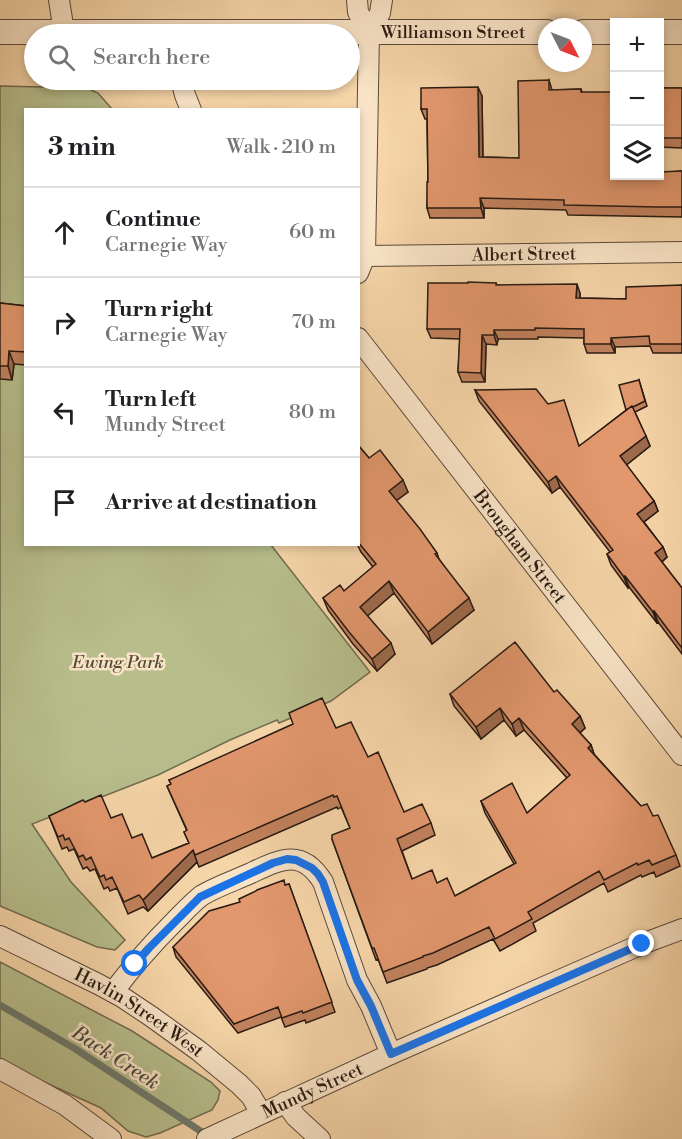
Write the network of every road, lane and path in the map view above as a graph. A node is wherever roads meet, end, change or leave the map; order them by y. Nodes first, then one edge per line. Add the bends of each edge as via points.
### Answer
1 (59, 0) edge
2 (357, 0) edge
3 (382, 0) edge
4 (63, 24) edge
5 (0, 32) edge
6 (24, 32) edge
7 (538, 32) edge
8 (592, 32) edge
9 (610, 32) edge
10 (664, 32) edge
11 (682, 32) edge
12 (360, 33) edge
13 (369, 33) junction
14 (184, 90) edge
15 (190, 108) edge
16 (682, 252) edge
17 (362, 264) edge
18 (360, 341) edge
19 (682, 755) edge
20 (682, 929) edge
21 (0, 936) edge
22 (113, 992) junction
23 (391, 1054) junction
24 (0, 1069) edge
25 (285, 1102) junction
26 (261, 1113) junction
27 (111, 1139) edge
28 (207, 1139) edge
29 (320, 1139) edge

1 - 4 street
2 - 13 street via 358,12
3 - 13 street
5 - 6 street, Williamson Street
7 - 13 street, Williamson Street
8 - 9 street
10 - 11 street
12 - 13 street, Williamson Street
13 - 17 street
14 - 15 street
16 - 17 street, Albert Street via 394,254
18 - 19 street, Brougham Street
20 - 23 street, Mundy Street
21 - 22 street, Havlin Street West
22 - 23 street via 149,948 200,897 273,863 296,860 312,868 323,882 357,980
22 - 26 street, Havlin Street West via 199,1051 239,1084
23 - 25 street, Mundy Street
24 - 27 street via 64,1105
25 - 26 street, Mundy Street
25 - 29 street
26 - 28 street, Mundy Street

